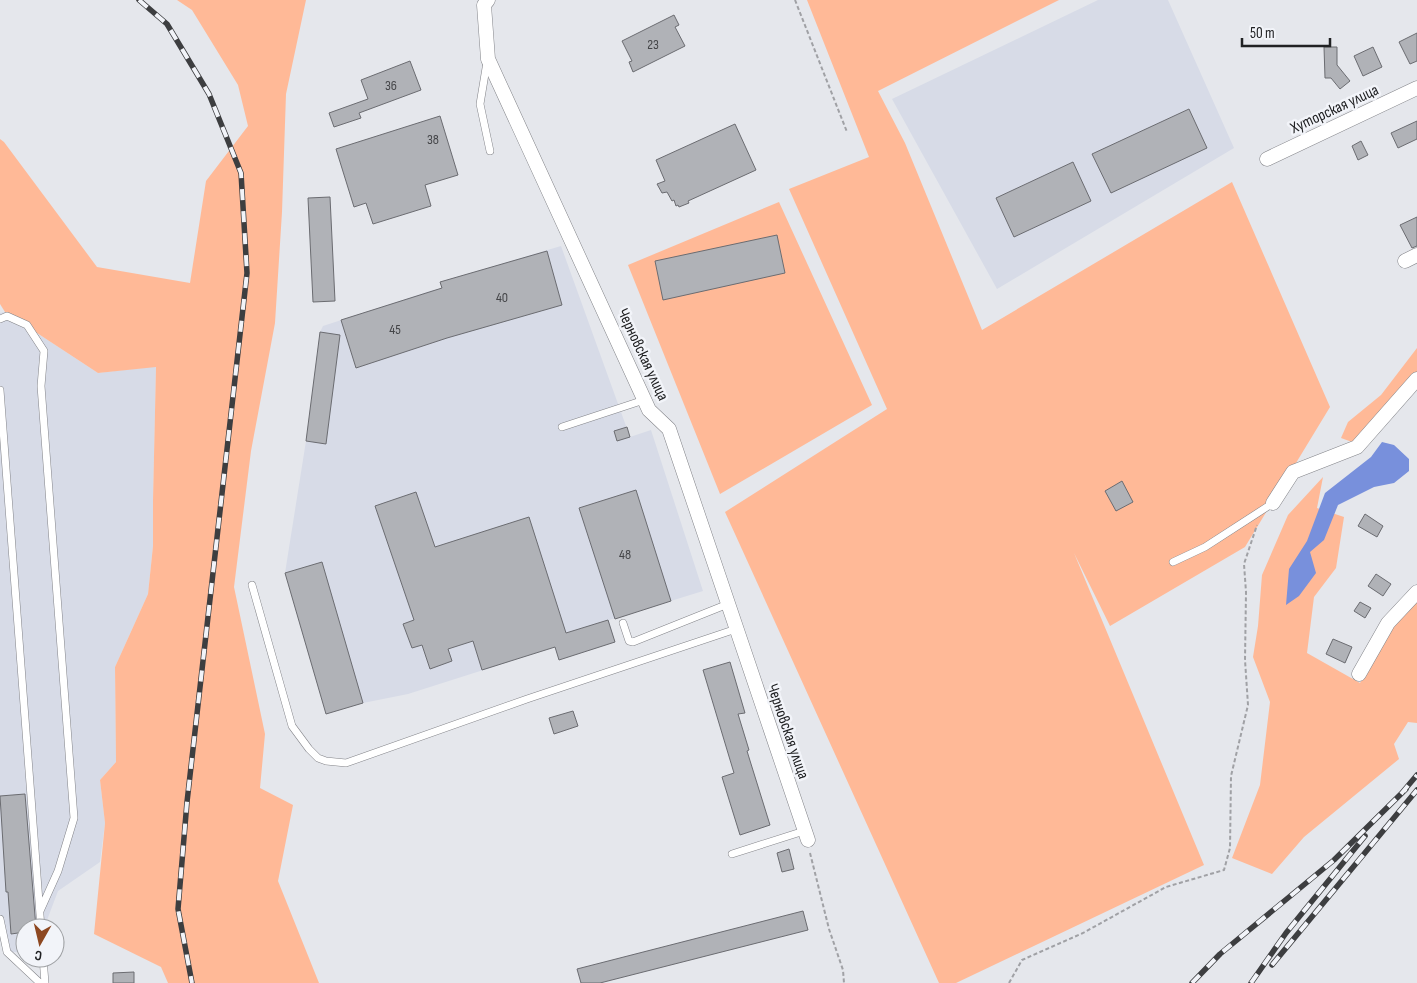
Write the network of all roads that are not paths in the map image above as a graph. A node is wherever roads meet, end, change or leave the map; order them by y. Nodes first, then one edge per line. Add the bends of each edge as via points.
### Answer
1 (488, 0) edge
2 (488, 60) junction
3 (1417, 88) edge
4 (490, 151) dead end
5 (1267, 160) dead end
6 (0, 319) edge
7 (1417, 380) edge
8 (0, 390) edge
9 (644, 400) junction
10 (562, 428) dead end
11 (1273, 503) joint
12 (1173, 562) dead end
13 (252, 584) dead end
14 (1417, 592) edge
15 (728, 604) junction
16 (624, 623) dead end
17 (736, 629) junction
18 (1360, 674) dead end
19 (806, 836) joint
20 (732, 854) dead end
21 (40, 912) junction
22 (40, 918) edge
23 (0, 919) edge
24 (43, 968) edge
25 (40, 983) edge
26 (44, 983) edge

1 - 2 street, Черновская улица via 484,5
2 - 4 lane via 480,104
2 - 9 street, Черновская улица
3 - 5 street, Хуторская улица
6 - 21 lane via 7,316 27,326 44,351 41,386 74,818 58,871
7 - 11 street via 1357,447 1293,472
8 - 21 lane
9 - 10 lane
9 - 15 street, Черновская улица via 649,410 669,429
11 - 12 lane via 1204,547
13 - 17 lane via 292,726 318,758 346,763
14 - 18 street via 1388,623
15 - 16 lane via 633,642 629,641
15 - 17 street, Черновская улица
17 - 19 street, Черновская улица
19 - 20 lane
21 - 22 lane
23 - 25 lane via 7,952
24 - 26 lane

